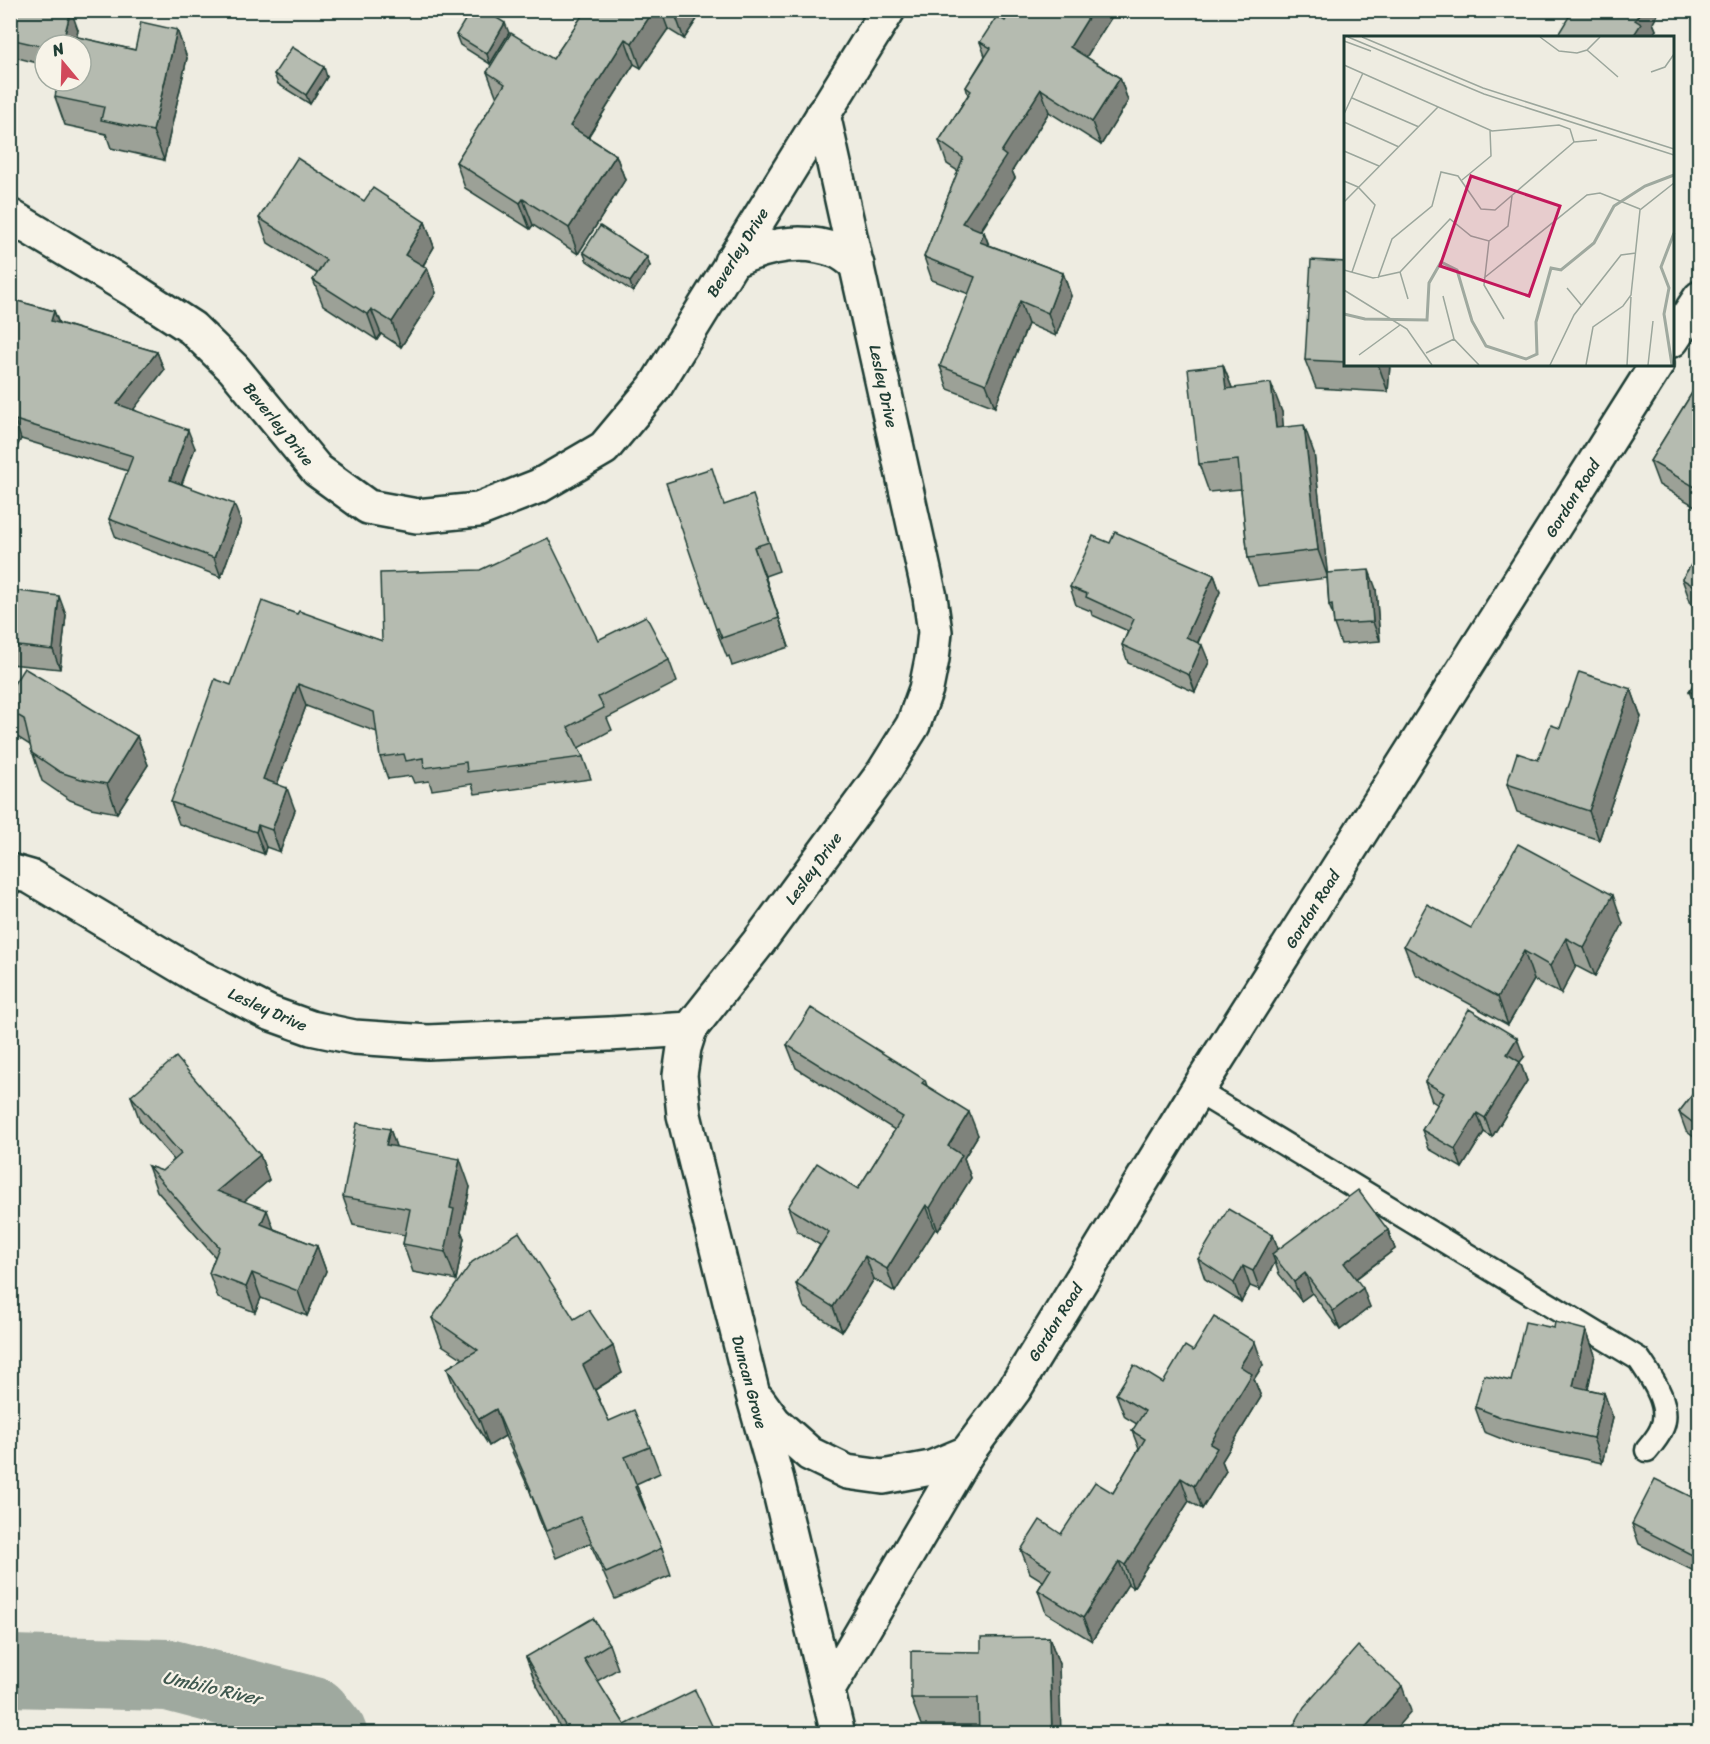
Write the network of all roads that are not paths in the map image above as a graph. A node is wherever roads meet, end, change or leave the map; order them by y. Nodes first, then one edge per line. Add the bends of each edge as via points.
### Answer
1 (888, 10) edge
2 (823, 114) junction
3 (10, 216) edge
4 (731, 262) junction
5 (857, 265) junction
6 (1700, 298) edge
7 (1674, 337) edge
8 (1656, 366) edge
9 (10, 871) edge
10 (690, 1029) junction
11 (1197, 1091) junction
12 (752, 1391) junction
13 (1647, 1450) dead end
14 (967, 1453) junction
15 (828, 1690) junction
16 (838, 1734) edge

1 - 2 street
2 - 4 street, Beverley Drive
2 - 5 street, Lesley Drive
3 - 4 street, Beverley Drive via 192,328 234,369 317,470 368,507 417,516 478,510 539,486 603,448 655,387
4 - 5 street via 780,244 813,245 839,252
5 - 10 street, Lesley Drive via 930,597 935,632 926,689 913,725 883,773
6 - 7 street
8 - 11 street, Gordon Road
9 - 10 street, Lesley Drive via 31,877 199,977 269,1013 311,1028 354,1037 428,1042
10 - 12 street, Duncan Grove via 680,1075 684,1115
11 - 13 lane via 1639,1359 1665,1409 1663,1428
11 - 14 street, Gordon Road via 1014,1390
12 - 14 street via 774,1422 810,1454 847,1472 882,1478 931,1468
12 - 15 street, Duncan Grove
14 - 15 street, Gordon Road
15 - 16 street, Duncan Grove

